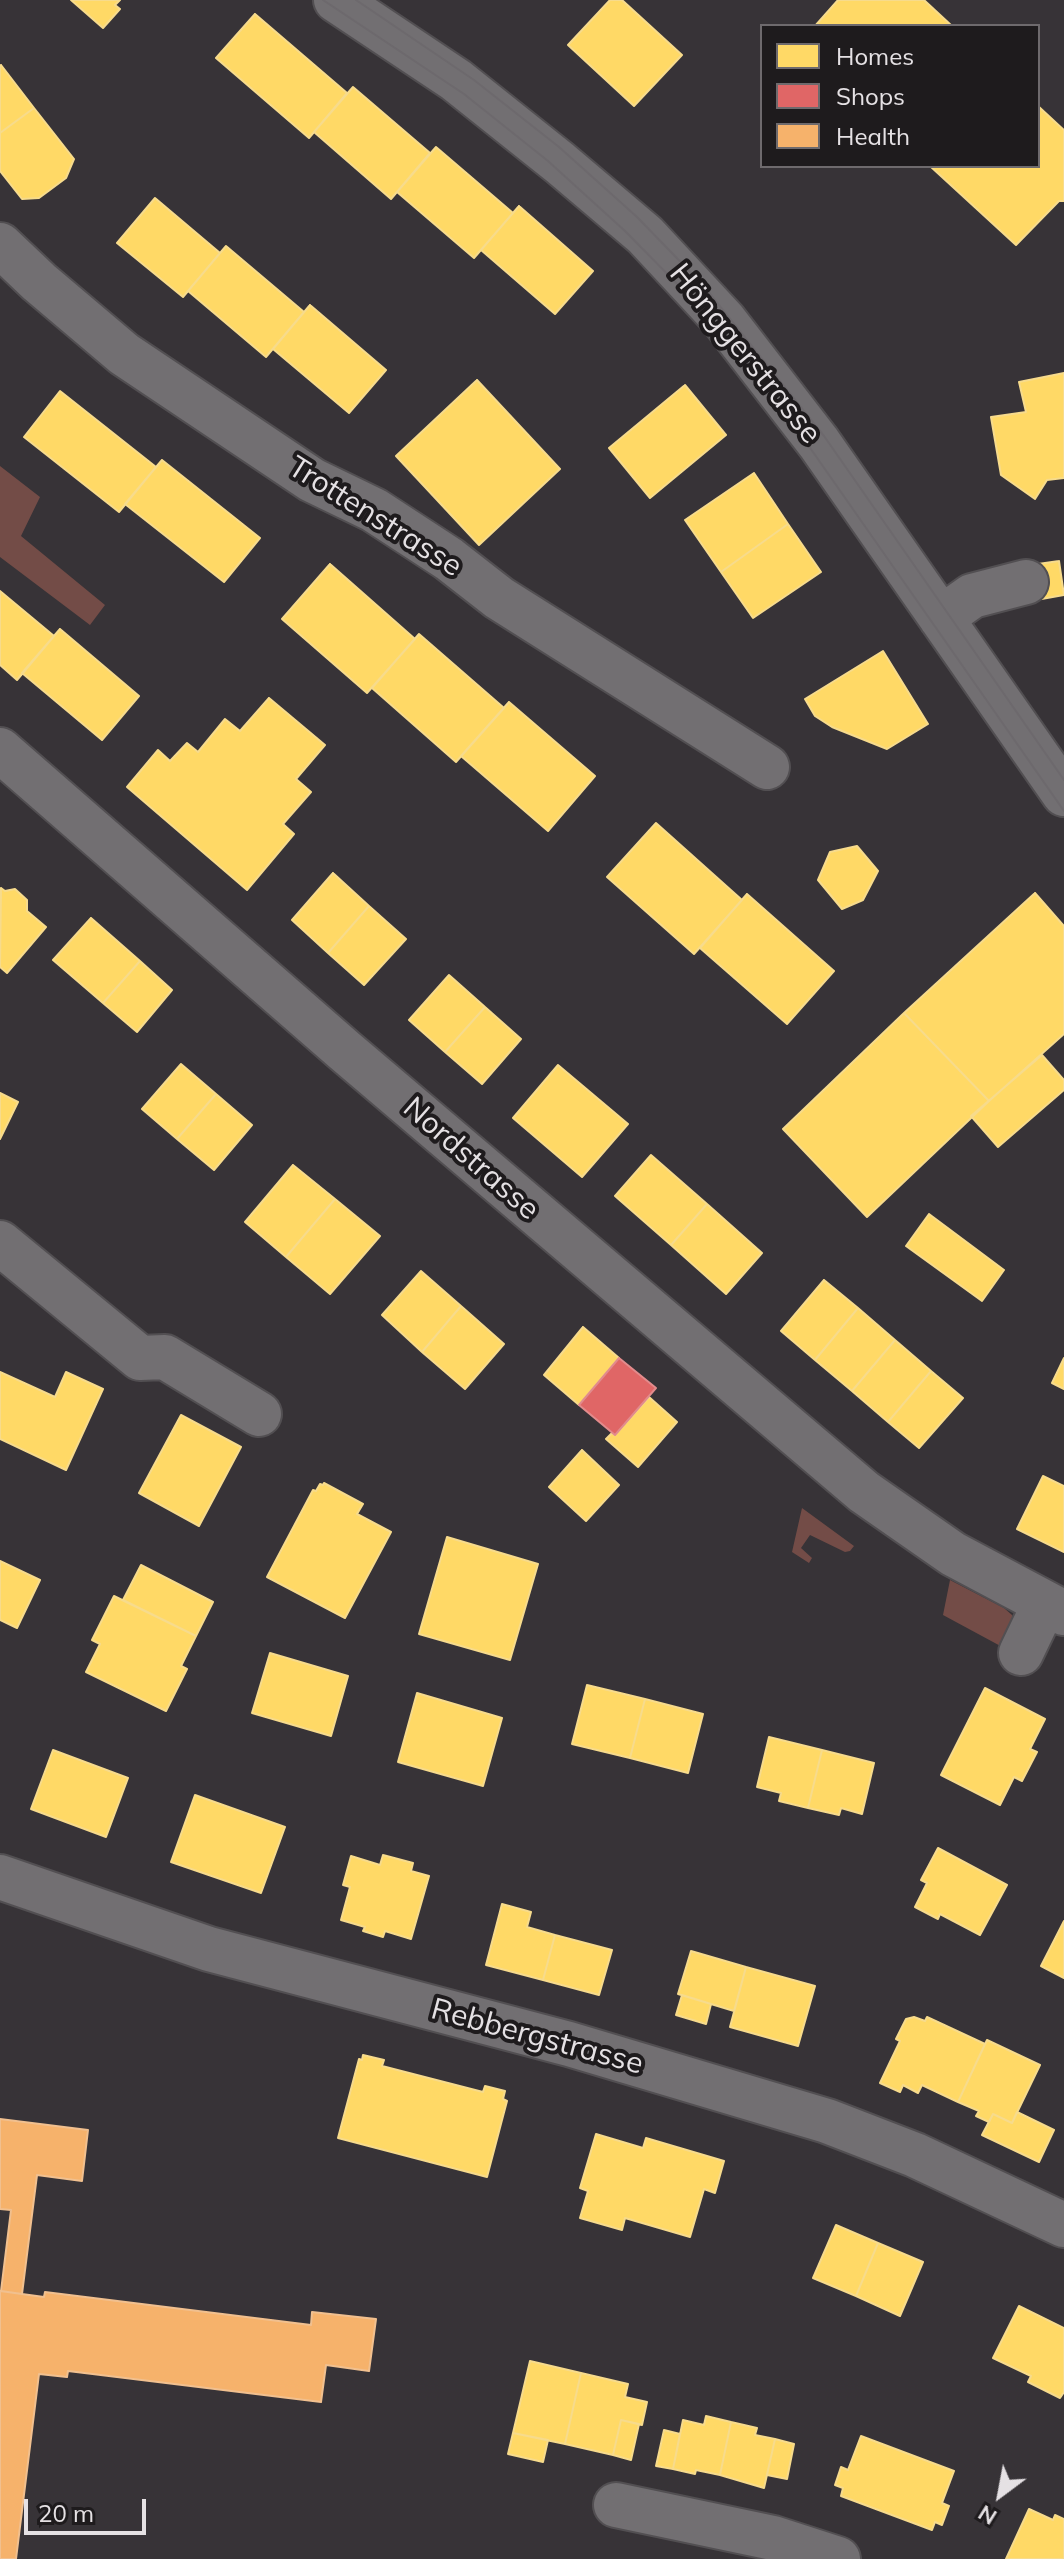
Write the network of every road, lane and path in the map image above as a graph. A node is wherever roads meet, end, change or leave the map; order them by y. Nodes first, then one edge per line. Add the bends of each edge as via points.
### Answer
1 (336, 0) edge
2 (0, 245) edge
3 (1026, 582) dead end
4 (941, 618) junction
5 (0, 750) edge
6 (767, 767) dead end
7 (1064, 794) edge
8 (0, 1243) edge
9 (259, 1414) dead end
10 (1055, 1608) edge
11 (1021, 1653) dead end
12 (0, 1877) edge
13 (1064, 2225) edge
14 (616, 2505) dead end
15 (838, 2559) edge

1 - 4 street, Hönggerstrasse via 456,80 645,235 724,320 819,443
2 - 6 street, Trottenstrasse via 124,354 312,480 374,510 499,598
3 - 4 street via 972,596
4 - 7 street, Hönggerstrasse
5 - 10 street, Nordstrasse via 864,1492 953,1554
8 - 9 street via 140,1358 165,1357
10 - 11 street
12 - 13 street, Rebbergstrasse via 209,1949 569,2044 827,2121 915,2155
14 - 15 street via 773,2538

